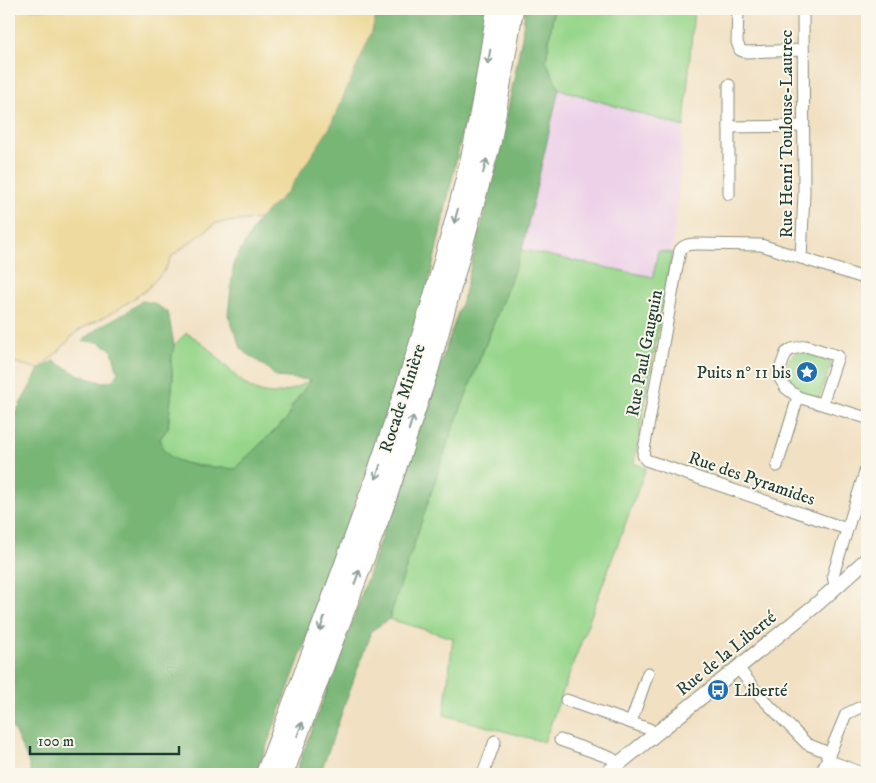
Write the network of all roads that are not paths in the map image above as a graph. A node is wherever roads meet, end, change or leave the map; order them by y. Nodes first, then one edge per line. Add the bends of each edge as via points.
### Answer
1 (497, 9) edge
2 (513, 9) edge
3 (738, 9) edge
4 (803, 9) edge
5 (803, 50) junction
6 (729, 85) dead end
7 (729, 126) junction
8 (804, 126) junction
9 (729, 194) dead end
10 (801, 258) junction
11 (867, 280) edge
12 (798, 396) junction
13 (822, 404) junction
14 (867, 418) edge
15 (646, 460) joint
16 (777, 466) dead end
17 (867, 466) edge
18 (847, 529) junction
19 (867, 559) edge
20 (837, 586) junction
21 (738, 668) junction
22 (648, 673) dead end
23 (566, 700) dead end
24 (867, 704) edge
25 (631, 722) junction
26 (655, 734) junction
27 (560, 740) dead end
28 (495, 741) dead end
29 (828, 757) junction
30 (618, 764) junction
31 (266, 774) edge
32 (282, 774) edge
33 (483, 774) edge
34 (606, 774) edge
35 (821, 774) edge
36 (864, 774) edge

1 -> 31 highway, Rocade Minière via 466,179 418,352 370,495
32 -> 2 highway, Rocade Minière via 383,508 428,371 491,141
3 - 5 street via 737,42 740,50
4 - 5 street, Rue Henri Toulouse-Lautrec
5 - 8 street, Rue Henri Toulouse-Lautrec
6 - 7 street
7 - 8 street
7 - 9 street
8 - 10 street, Rue Henri Toulouse-Lautrec
10 - 11 street
10 - 15 street, Rue Paul Gauguin via 760,245 691,244 680,250 643,455
12 - 13 street
12 - 13 street via 786,388 779,372 786,353 806,346 838,356
12 - 16 street
13 - 14 street
15 - 18 street, Rue des Pyramides
17 - 18 street
18 - 20 street via 833,575
19 - 20 street, Rue de la Liberté
20 - 21 street, Rue de la Liberté
21 - 26 street, Rue de la Liberté
21 - 29 street via 807,744 820,749
22 - 25 street
23 - 25 street
24 - 29 street via 846,714
25 - 26 street via 649,728
26 - 30 street, Rue de la Liberté
27 - 30 street via 611,758
28 - 33 street
29 - 35 street
29 - 36 street via 832,762
30 - 34 street, Rue de la Liberté

